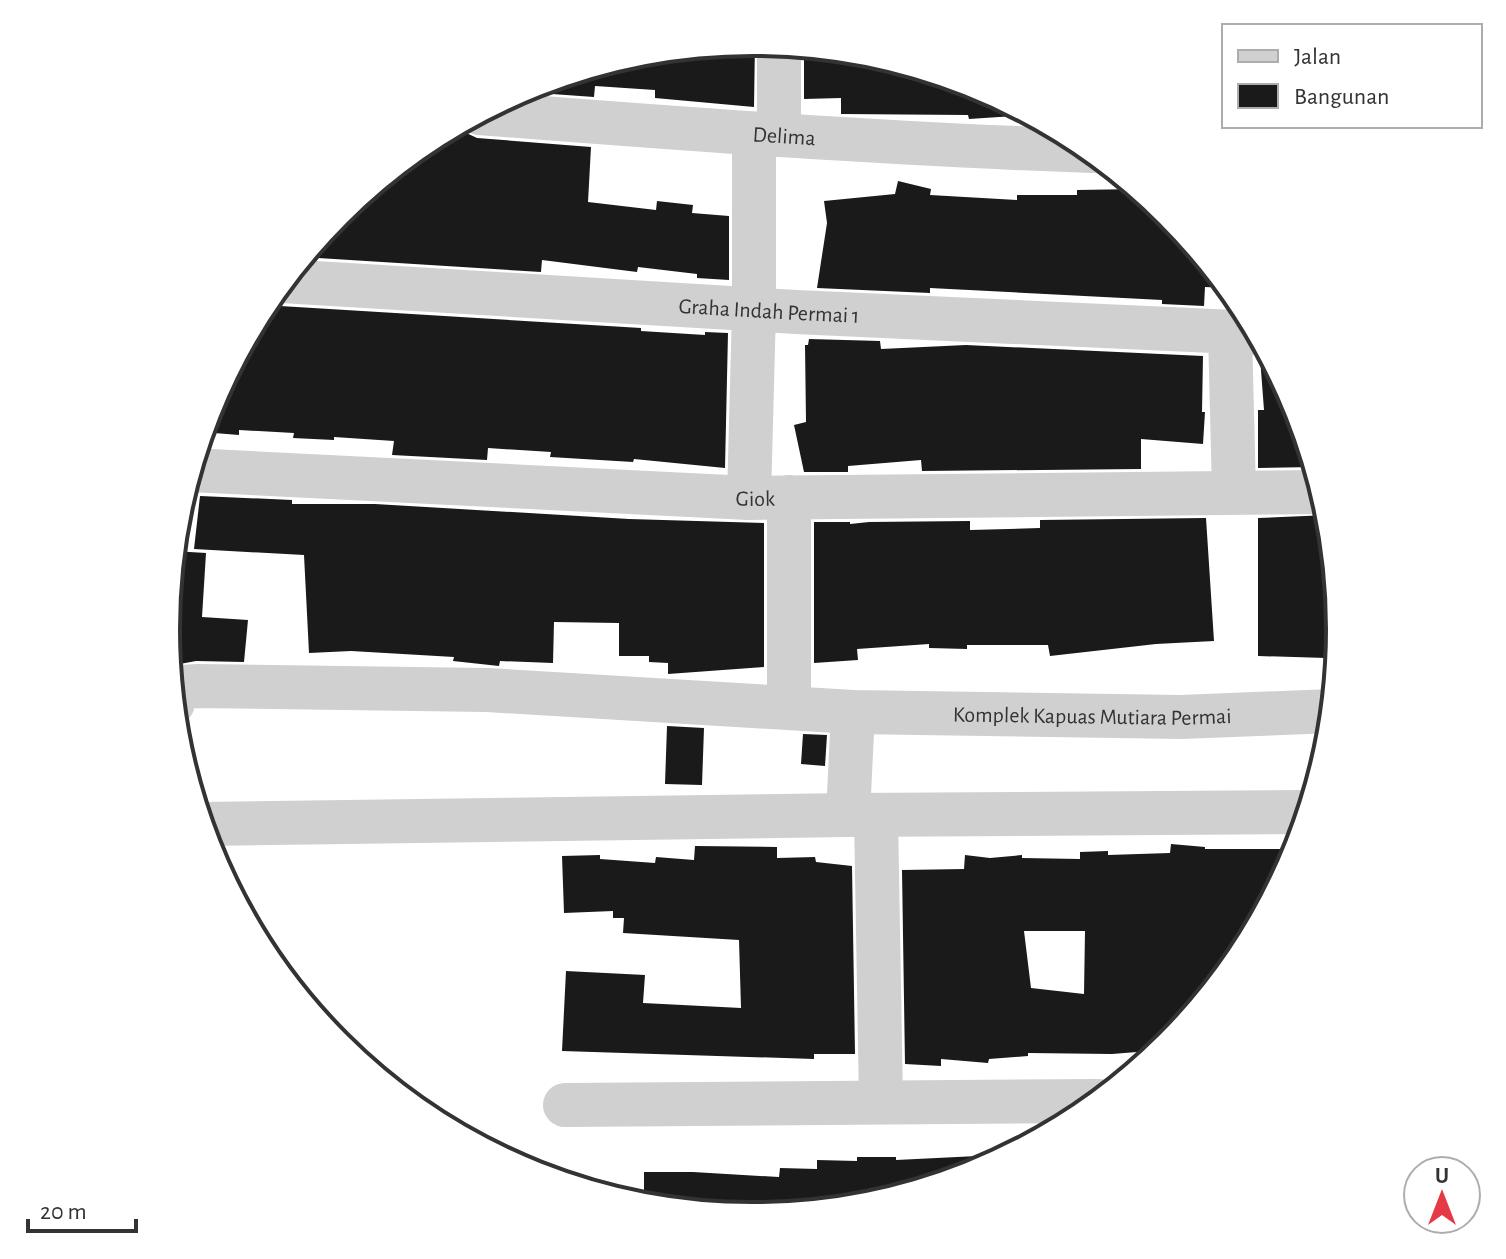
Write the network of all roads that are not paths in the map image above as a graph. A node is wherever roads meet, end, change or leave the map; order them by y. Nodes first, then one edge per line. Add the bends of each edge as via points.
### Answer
1 (777, 57) edge
2 (500, 115) edge
3 (767, 135) junction
4 (1068, 150) edge
5 (297, 282) edge
6 (754, 310) junction
7 (1244, 333) edge
8 (202, 471) edge
9 (1234, 492) junction
10 (1309, 492) edge
11 (769, 498) junction
12 (183, 687) edge
13 (789, 708) junction
14 (1321, 711) edge
15 (853, 712) junction
16 (1297, 812) edge
17 (862, 815) junction
18 (214, 824) edge
19 (881, 1101) junction
20 (1079, 1101) edge
21 (565, 1105) dead end

1 - 3 street
2 - 3 street, Delima
3 - 4 street, Delima
3 - 6 street
5 - 6 street, Graha Indah Permai 1
6 - 7 street, Graha Indah Permai 1
6 - 11 street
7 - 9 street
8 - 11 street, Giok
9 - 10 street, Giok
9 - 11 street, Giok
11 - 13 street
12 - 13 street, Komplek Kapuas Mutiara Permai via 487,690
13 - 15 street, Komplek Kapuas Mutiara Permai
14 - 15 street, Komplek Kapuas Mutiara Permai via 1181,717
15 - 17 street
16 - 17 street
17 - 18 street
17 - 19 street
19 - 20 street
19 - 21 street

